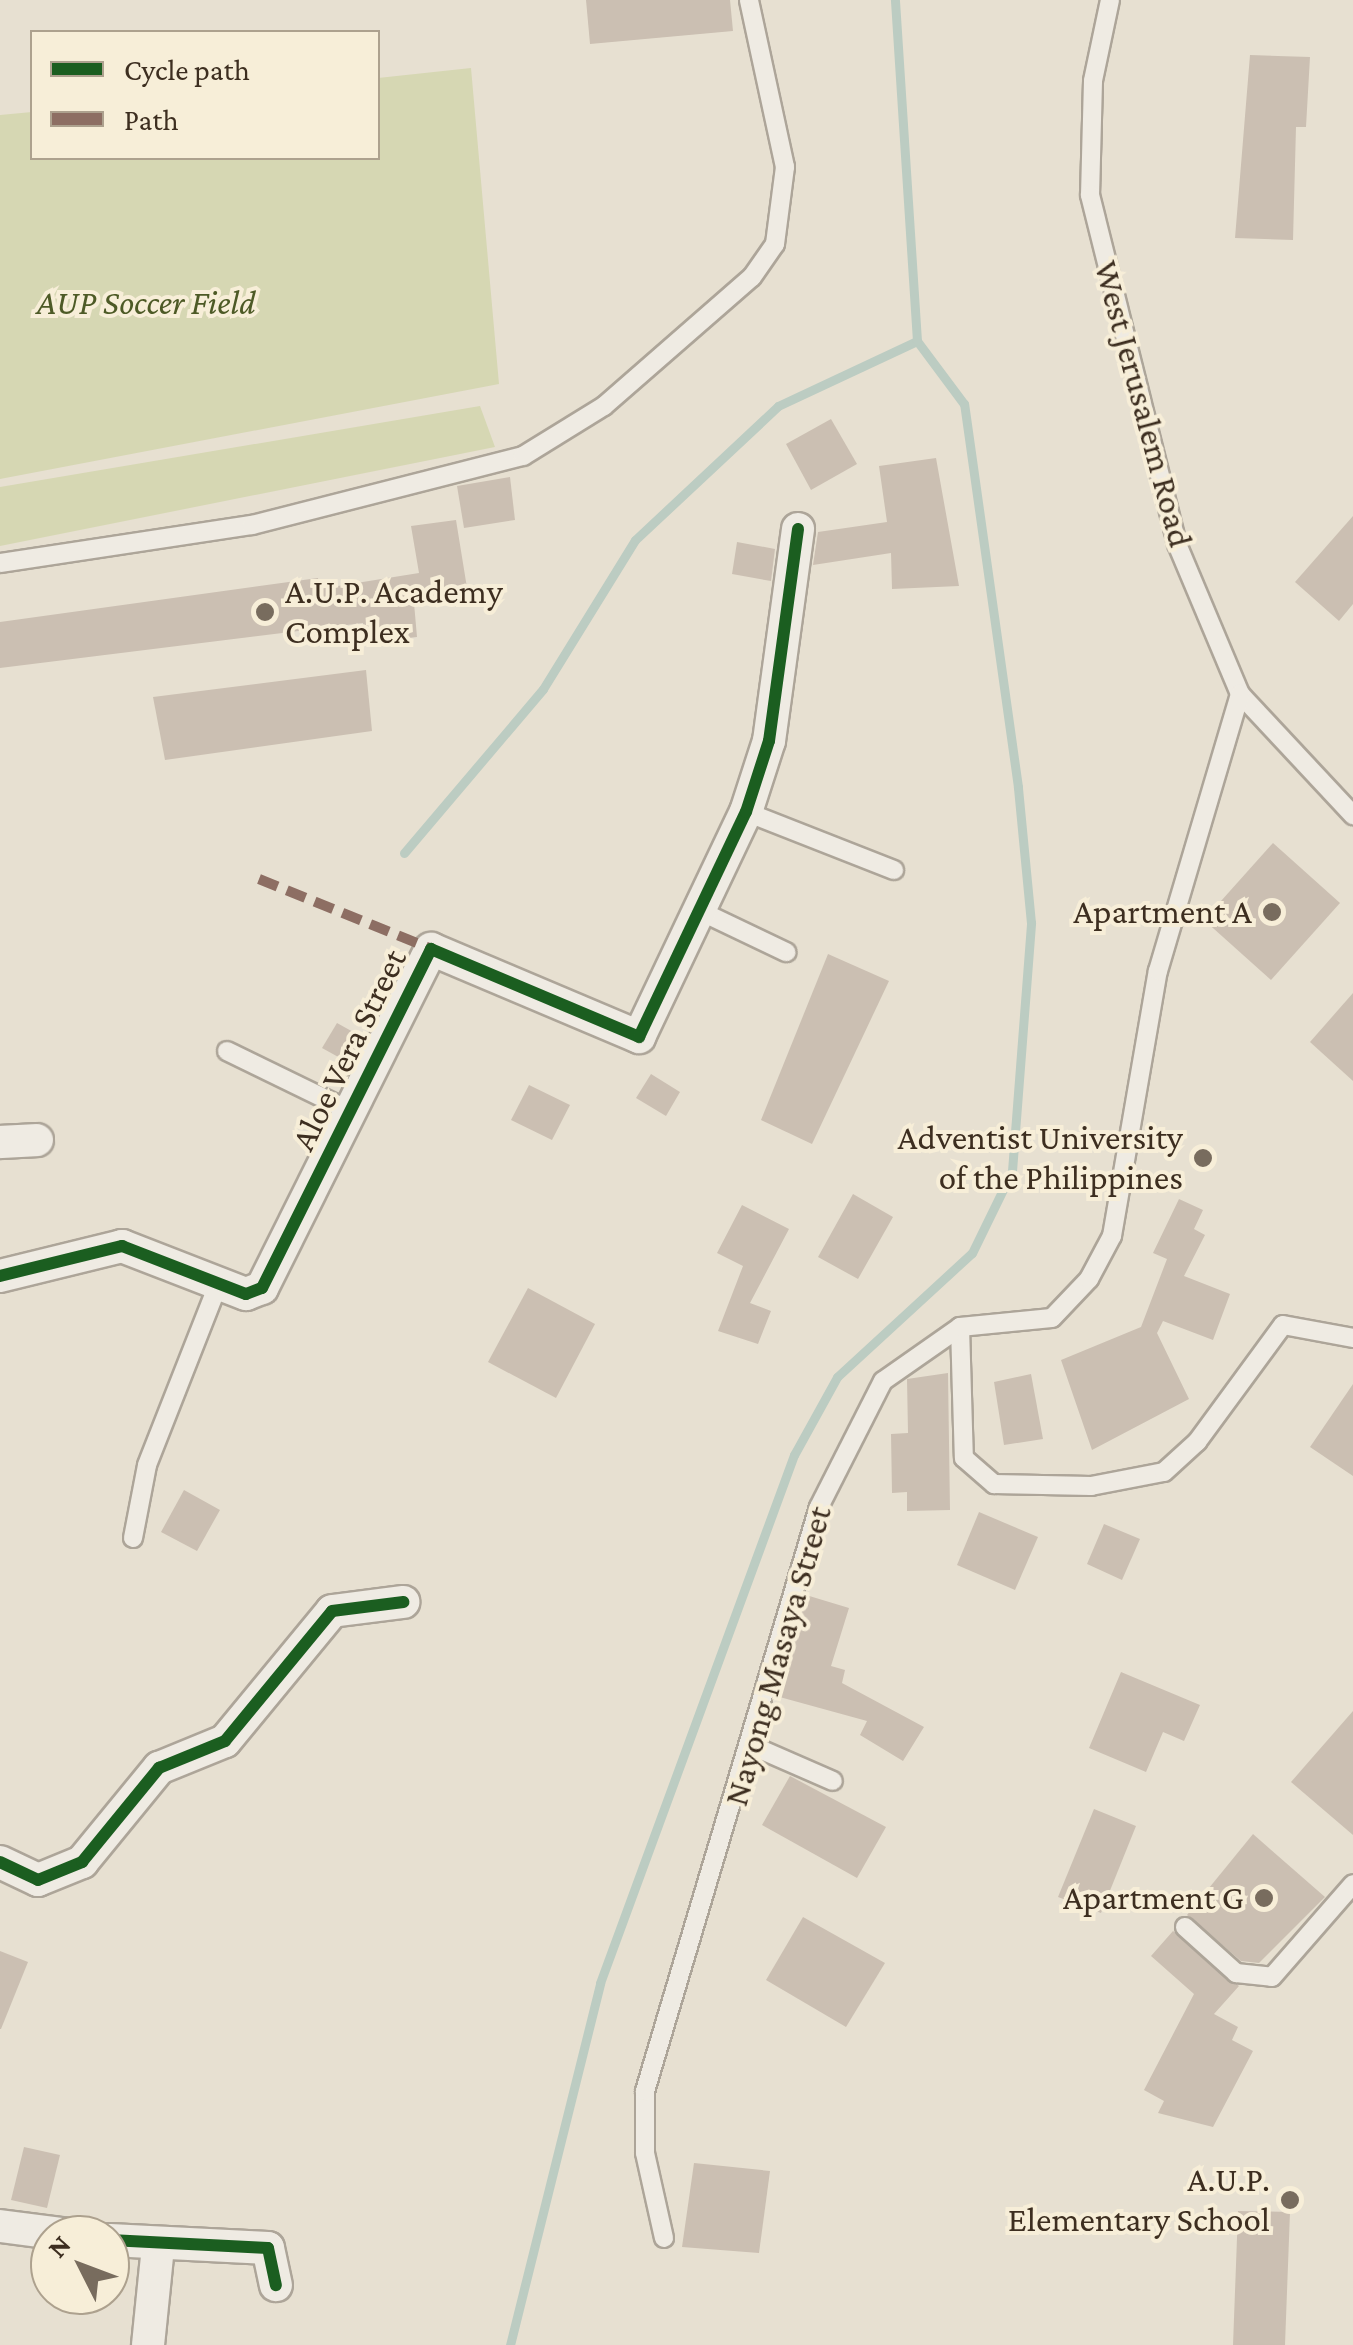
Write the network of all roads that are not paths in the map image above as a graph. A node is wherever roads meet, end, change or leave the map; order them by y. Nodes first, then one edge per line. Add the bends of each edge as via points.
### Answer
1 (750, 0) edge
2 (1110, 0) edge
3 (798, 529) dead end
4 (0, 563) edge
5 (1240, 694) junction
6 (746, 812) junction
7 (1353, 816) edge
8 (894, 870) dead end
9 (698, 910) junction
10 (786, 952) dead end
11 (227, 1051) dead end
12 (352, 1112) junction
13 (37, 1140) dead end
14 (0, 1142) edge
15 (0, 1276) edge
16 (219, 1282) junction
17 (960, 1328) junction
18 (1353, 1338) edge
19 (133, 1538) dead end
20 (404, 1602) dead end
21 (753, 1746) junction
22 (833, 1781) dead end
23 (0, 1862) edge
24 (1353, 1884) edge
25 (1184, 1928) dead end
26 (0, 2226) edge
27 (30, 2230) edge
28 (664, 2238) dead end
29 (130, 2242) edge
30 (158, 2246) junction
31 (276, 2285) dead end
32 (148, 2345) edge

1 - 4 lane via 784,167 776,244 752,277 604,406 523,456 252,526
2 - 5 lane, West Jerusalem Road via 1091,100 1090,195 1176,544
3 - 6 street, Aloe Vera Street via 774,720
5 - 7 lane, West Jerusalem Road
5 - 17 lane, Nayong Masaya Street via 1158,970 1112,1236 1090,1279 1052,1318
6 - 8 lane
6 - 9 street, Aloe Vera Street
9 - 10 lane
9 - 12 street, Aloe Vera Street via 639,1037 431,948
11 - 12 lane
12 - 16 street, Aloe Vera Street via 276,1274 246,1294
13 - 14 street
15 - 16 street, Aloe Vera Street via 122,1246
16 - 19 lane via 147,1465
17 - 18 lane via 964,1458 994,1484 1091,1486 1164,1472 1197,1442 1283,1324
17 - 21 lane, Nayong Masaya Street via 903,1363 863,1406 814,1524
20 - 23 street via 332,1611 226,1742 159,1768 62,1875 38,1880
21 - 22 lane
21 - 28 lane, Nayong Masaya Street via 645,2091 645,2153
24 - 25 lane via 1272,1977 1251,1982
26 - 27 street
29 - 30 street
30 - 31 street via 268,2248
30 - 32 street

